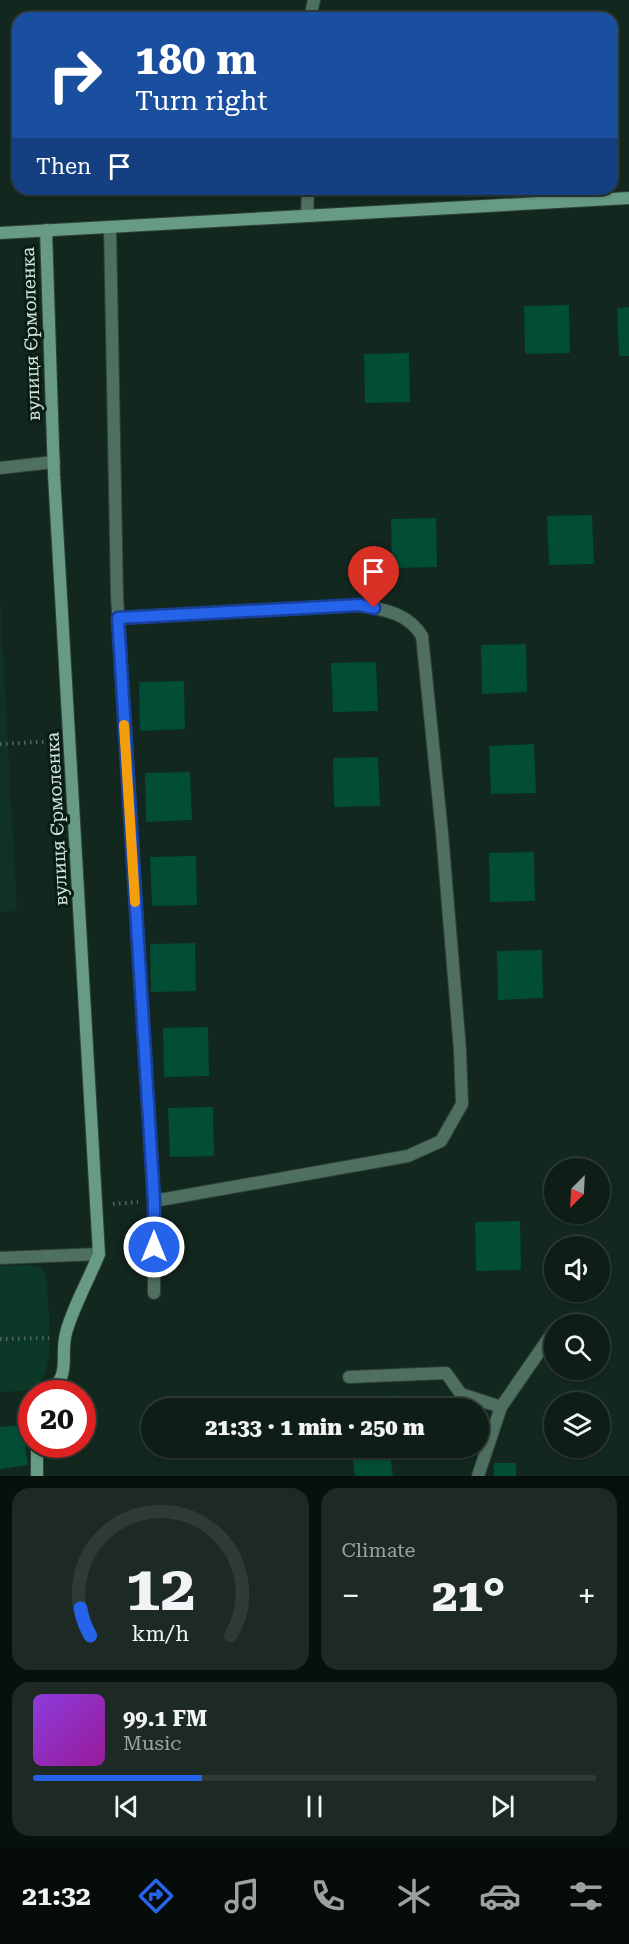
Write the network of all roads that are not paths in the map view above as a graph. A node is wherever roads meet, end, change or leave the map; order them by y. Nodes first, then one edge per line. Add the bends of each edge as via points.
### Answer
1 (308, 195) edge
2 (629, 198) edge
3 (308, 216) junction
4 (110, 227) junction
5 (46, 230) junction
6 (0, 233) edge
7 (54, 462) junction
8 (0, 468) edge
9 (118, 618) junction
10 (154, 1201) junction
11 (99, 1254) junction
12 (0, 1258) edge
13 (154, 1293) dead end
14 (544, 1345) edge
15 (349, 1377) dead end
16 (59, 1380) edge
17 (501, 1407) junction
18 (37, 1458) edge
19 (37, 1476) edge
20 (478, 1476) edge

1 - 3 street
2 - 3 street
3 - 4 street
4 - 5 street
4 - 9 street
5 - 6 street
5 - 7 street, вулиця Єрмоленка
7 - 8 street
7 - 11 street, вулиця Єрмоленка
9 - 10 street
9 - 10 street via 360,605 389,610 413,621 422,636 460,1050 462,1104 441,1141 408,1156
10 - 13 street
11 - 12 street
11 - 16 street, вулиця Єрмоленка via 65,1338 66,1360
14 - 17 street
15 - 17 street via 446,1373 461,1394
17 - 20 street
18 - 19 street

